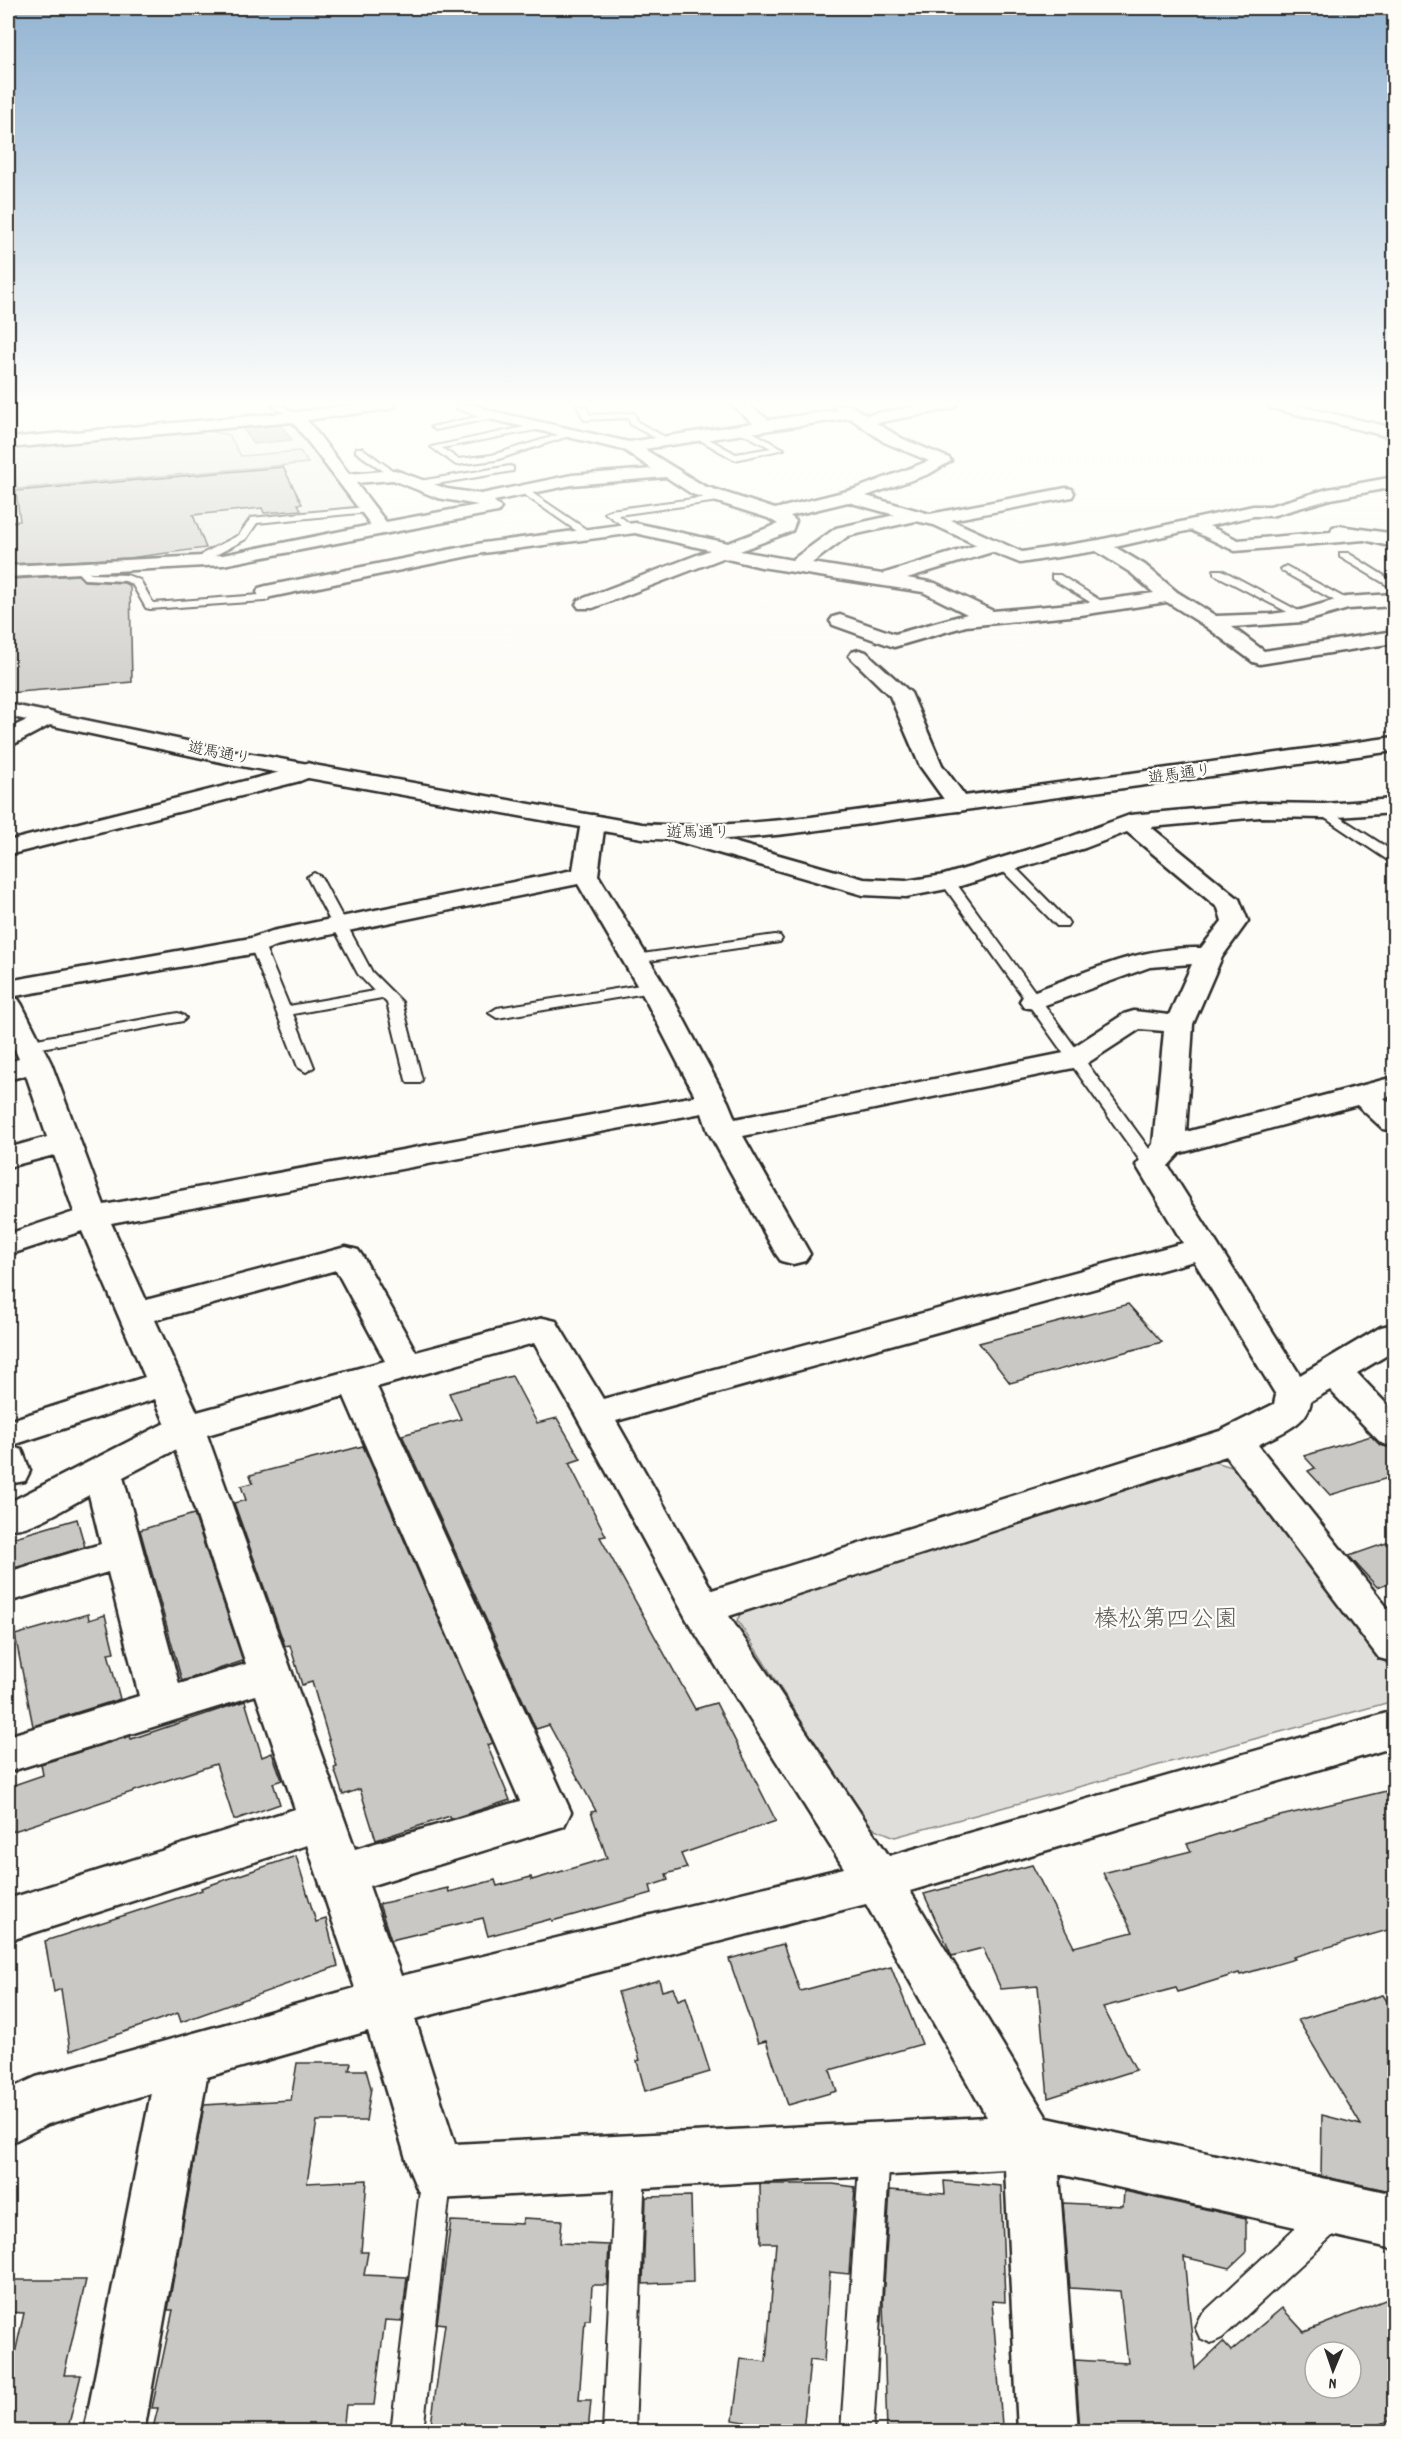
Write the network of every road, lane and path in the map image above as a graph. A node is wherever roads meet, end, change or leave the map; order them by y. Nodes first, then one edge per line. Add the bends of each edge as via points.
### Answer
1 (267, 519) edge
2 (374, 519) edge
3 (432, 519) edge
4 (564, 519) edge
5 (618, 519) edge
6 (783, 519) edge
7 (918, 519) edge
8 (927, 519) edge
9 (1217, 519) edge
10 (1292, 519) edge
11 (1193, 524) junction
12 (382, 528) junction
13 (630, 528) junction
14 (586, 534) junction
15 (1361, 535) junction
16 (334, 538) junction
17 (1391, 538) edge
18 (1099, 545) junction
19 (993, 546) junction
20 (726, 550) junction
21 (1344, 555) dead end
22 (202, 561) junction
23 (395, 566) junction
24 (796, 566) junction
25 (79, 568) junction
26 (1286, 569) dead end
27 (8, 572) edge
28 (1218, 572) dead end
29 (1056, 577) dead end
30 (882, 580) junction
31 (1395, 586) edge
32 (266, 592) joint
33 (1170, 596) junction
34 (1395, 600) edge
35 (1346, 603) junction
36 (586, 604) dead end
37 (1104, 606) junction
38 (1303, 616) junction
39 (989, 617) junction
40 (840, 621) dead end
41 (1212, 622) junction
42 (1395, 627) edge
43 (1395, 637) edge
44 (860, 656) dead end
45 (8, 710) edge
46 (46, 718) junction
47 (8, 738) edge
48 (1395, 744) edge
49 (307, 770) junction
50 (959, 804) junction
51 (1395, 806) edge
52 (1324, 811) junction
53 (593, 822) junction
54 (1130, 822) junction
55 (682, 835) junction
56 (8, 848) edge
57 (1395, 858) edge
58 (1005, 865) junction
59 (585, 875) junction
60 (314, 877) dead end
61 (948, 882) junction
62 (1062, 923) dead end
63 (341, 926) junction
64 (775, 939) dead end
65 (256, 945) junction
66 (1209, 957) junction
67 (635, 959) junction
68 (653, 988) junction
69 (8, 989) edge
70 (386, 993) junction
71 (1034, 1001) junction
72 (8, 1005) edge
73 (285, 1011) junction
74 (497, 1013) dead end
75 (178, 1018) dead end
76 (1179, 1024) junction
77 (1076, 1058) junction
78 (23, 1060) edge
79 (306, 1067) dead end
80 (414, 1080) dead end
81 (1395, 1086) edge
82 (1362, 1094) junction
83 (718, 1116) junction
84 (1395, 1122) edge
85 (66, 1142) junction
86 (1160, 1156) junction
87 (8, 1158) edge
88 (92, 1217) junction
89 (8, 1245) edge
90 (1203, 1248) junction
91 (793, 1254) dead end
92 (135, 1314) junction
93 (1395, 1335) edge
94 (406, 1367) junction
95 (1334, 1371) junction
96 (356, 1381) junction
97 (165, 1383) junction
98 (1294, 1395) junction
99 (594, 1414) junction
100 (186, 1428) junction
101 (1395, 1434) edge
102 (1234, 1440) junction
103 (9, 1455) edge
104 (102, 1471) junction
105 (15, 1516) dead end
106 (123, 1552) junction
107 (8, 1587) edge
108 (702, 1609) junction
109 (1395, 1646) edge
110 (271, 1673) junction
111 (163, 1706) junction
112 (1395, 1729) edge
113 (8, 1754) edge
114 (322, 1820) junction
115 (341, 1874) junction
116 (878, 1880) junction
117 (8, 1920) edge
118 (385, 2003) junction
119 (184, 2059) junction
120 (8, 2118) edge
121 (1030, 2141) junction
122 (875, 2149) junction
123 (630, 2161) junction
124 (437, 2172) junction
125 (1339, 2209) junction
126 (1395, 2222) edge
127 (1211, 2327) dead end
128 (114, 2432) edge
129 (407, 2432) edge
130 (619, 2432) edge
131 (857, 2432) edge
132 (1048, 2432) edge

1 - 22 lane via 254,520 243,537
2 - 12 street
3 - 12 street
4 - 14 lane
5 - 13 lane
6 - 20 street via 787,521 786,527
7 - 24 street via 842,532
8 - 19 street
9 - 11 street
10 - 15 street
11 - 15 street via 1235,546
11 - 18 street
12 - 16 street
13 - 14 street
13 - 20 street
14 - 23 street via 483,548
15 - 17 street
16 - 22 street
16 - 23 street
18 - 19 street via 1020,558
18 - 33 street via 1138,569
19 - 30 street
20 - 24 street via 760,562
20 - 36 street
21 - 31 lane
22 - 25 street
23 - 32 street
24 - 30 street
25 - 27 street
25 - 32 lane via 87,577 127,578 136,582 150,606 264,598
26 - 35 lane
28 - 38 lane
29 - 37 lane
30 - 39 street via 928,587
33 - 37 street
33 - 41 street
34 - 35 street
35 - 38 street
35 - 42 street
37 - 39 street
38 - 41 street
39 - 40 street via 964,620 894,641
41 - 43 street via 1260,658
44 - 50 street via 900,693 931,766
45 - 46 street, 遊馬通り
46 - 47 street
46 - 49 street, 遊馬通り
48 - 50 street, 遊馬通り
49 - 53 street, 遊馬通り
49 - 56 street
50 - 55 street, 遊馬通り via 741,832
51 - 52 street
52 - 54 street via 1260,810
52 - 57 lane
53 - 55 street, 遊馬通り
53 - 59 street
54 - 58 street
54 - 66 street via 1230,905 1235,921
55 - 61 street via 863,887 906,889
58 - 61 street
58 - 62 lane
59 - 63 street
59 - 67 street
60 - 63 lane
61 - 71 lane
63 - 65 street
63 - 70 lane via 366,974
64 - 67 lane
65 - 69 street
65 - 73 lane
66 - 71 street via 1184,955 1133,962
66 - 76 street
67 - 68 street
68 - 74 lane
68 - 83 street
70 - 73 lane
70 - 80 lane via 394,1002
71 - 77 lane
72 - 78 street
73 - 79 lane
75 - 78 lane
76 - 77 street via 1134,1020
76 - 86 street
77 - 83 street
77 - 86 lane
78 - 85 street
81 - 82 street
82 - 84 street
82 - 86 street
83 - 88 street
83 - 91 street
85 - 87 street
85 - 88 street
86 - 90 street
88 - 89 street
88 - 92 street
90 - 98 street
90 - 99 street
92 - 94 street via 346,1257
92 - 97 street
93 - 95 street
94 - 96 street
94 - 99 street via 543,1329
95 - 98 street
95 - 101 street
96 - 100 street
96 - 115 street via 548,1812
97 - 100 street
97 - 103 street
98 - 102 street via 1291,1411
99 - 108 street
100 - 104 street
100 - 110 street
102 - 108 street
102 - 109 street
104 - 105 street
104 - 106 street
106 - 107 street
106 - 111 street
108 - 116 street
110 - 111 street
110 - 114 street
111 - 113 street
112 - 116 street
114 - 115 street
114 - 117 street
115 - 118 street
116 - 118 street
116 - 121 street
118 - 119 street
118 - 124 street
119 - 120 street via 36,2102
119 - 128 street
121 - 122 street
121 - 125 street
121 - 132 street
122 - 123 street
122 - 131 lane
123 - 124 street
123 - 130 lane
124 - 129 lane
125 - 126 street
125 - 127 lane

